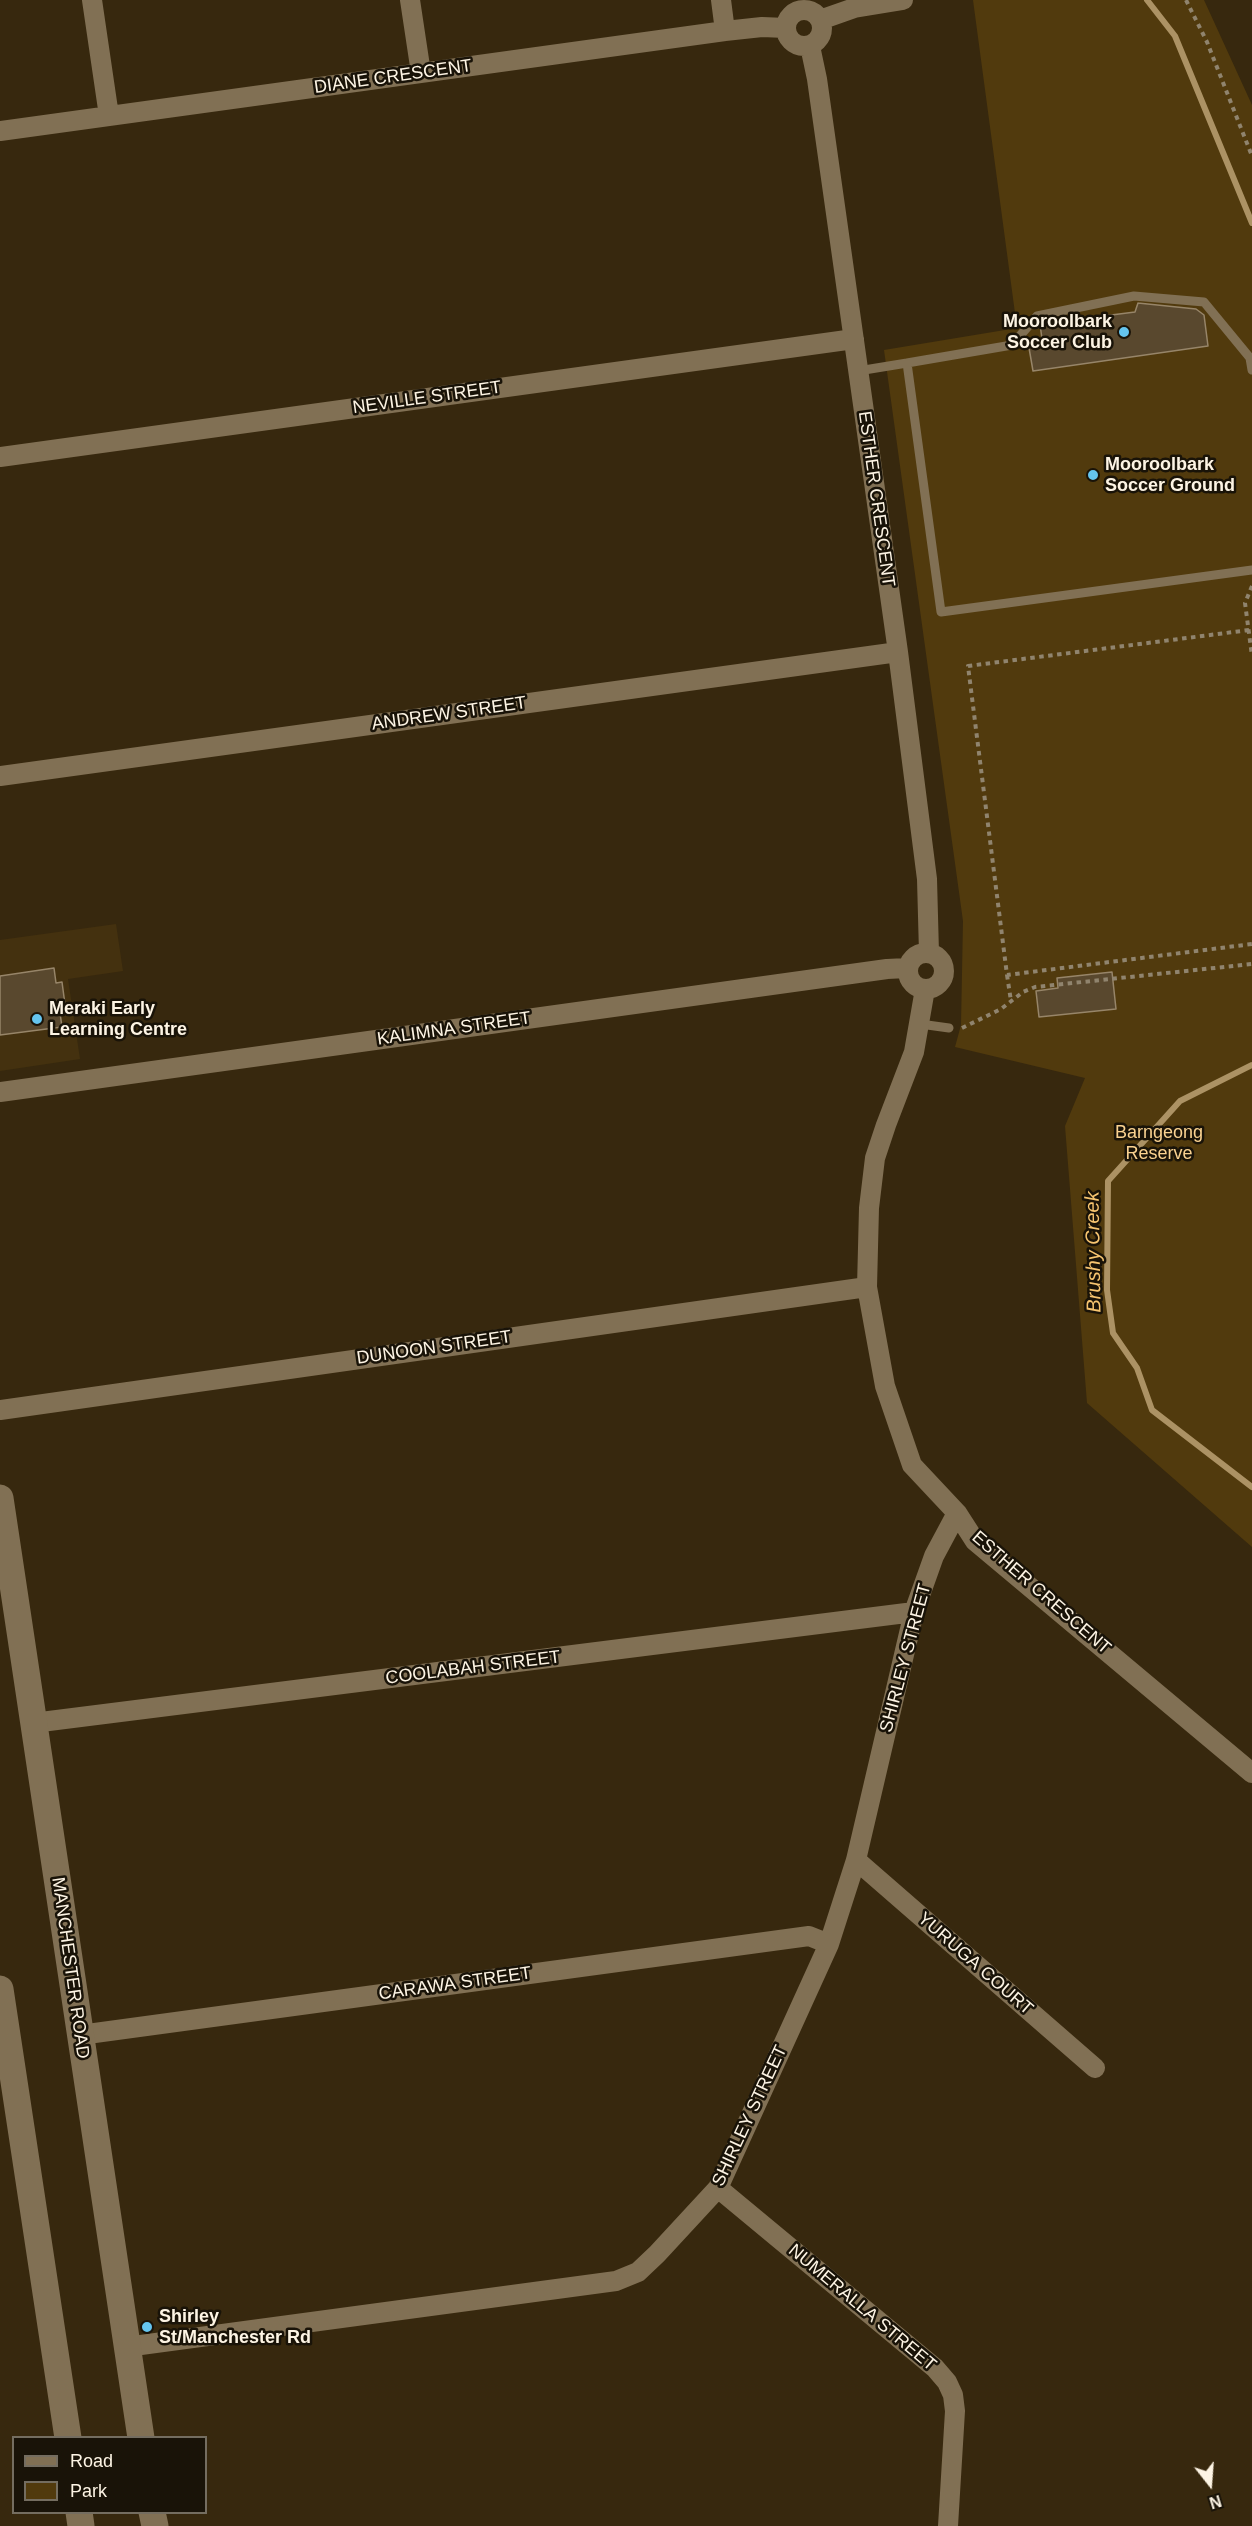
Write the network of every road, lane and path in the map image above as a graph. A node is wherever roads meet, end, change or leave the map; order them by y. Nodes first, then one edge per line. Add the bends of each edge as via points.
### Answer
1 (92, 0) edge
2 (410, 0) edge
3 (721, 0) edge
4 (903, 0) edge
5 (1186, 0) edge
6 (820, 20) junction
7 (786, 28) junction
8 (725, 31) junction
9 (810, 46) junction
10 (421, 73) junction
11 (109, 116) junction
12 (0, 131) edge
13 (1252, 156) edge
14 (854, 339) junction
15 (907, 363) junction
16 (1252, 370) edge
17 (858, 372) junction
18 (0, 457) edge
19 (1252, 570) edge
20 (1252, 586) edge
21 (1249, 630) junction
22 (898, 652) junction
23 (1252, 656) edge
24 (0, 776) edge
25 (1252, 944) edge
26 (929, 953) junction
27 (1252, 964) edge
28 (907, 968) junction
29 (1007, 975) junction
30 (925, 989) junction
31 (1011, 1001) junction
32 (920, 1024) junction
33 (949, 1028) joint
34 (0, 1092) edge
35 (867, 1287) junction
36 (0, 1410) edge
37 (0, 1498) edge
38 (957, 1513) junction
39 (914, 1612) junction
40 (33, 1724) junction
41 (1252, 1773) edge
42 (856, 1860) junction
43 (829, 1944) junction
44 (0, 1989) edge
45 (80, 2036) junction
46 (1095, 2068) dead end
47 (718, 2188) junction
48 (126, 2348) junction
49 (68, 2436) edge
50 (141, 2436) edge
51 (948, 2526) edge

1 - 11 street
2 - 10 street
3 - 8 street
4 - 6 street via 854,8
5 - 13 path via 1208,42
6 - 7 street via 801,10 790,17
6 - 9 street via 822,33
7 - 8 street, DIANE CRESCENT
7 - 9 street via 788,38 795,44
8 - 10 street, DIANE CRESCENT
9 - 14 street, ESTHER CRESCENT
10 - 11 street, DIANE CRESCENT
11 - 12 street, DIANE CRESCENT
14 - 17 street, ESTHER CRESCENT
14 - 18 street, NEVILLE STREET
15 - 16 lane via 1011,345 1037,316 1134,296 1204,302 1250,358
15 - 17 lane
15 - 19 lane via 941,612
17 - 22 street, ESTHER CRESCENT
20 - 21 path via 1245,603
21 - 23 path
21 - 29 path via 968,666
22 - 24 street, ANDREW STREET
22 - 26 street, ESTHER CRESCENT via 927,879
25 - 29 path
26 - 28 street via 916,955
26 - 30 street via 942,963 944,975 937,985
27 - 31 path via 1035,987
28 - 30 street via 910,981
28 - 34 street, KALIMNA STREET
29 - 31 path
30 - 32 street, ESTHER CRESCENT
31 - 33 path via 968,1027
32 - 33 lane
32 - 35 street, ESTHER CRESCENT via 914,1052 876,1158 869,1208
35 - 36 street, DUNOON STREET
35 - 38 street, ESTHER CRESCENT via 885,1386 912,1465
37 - 40 main road, MANCHESTER ROAD
38 - 39 street, SHIRLEY STREET via 934,1556
38 - 41 street, ESTHER CRESCENT via 975,1541
39 - 40 street, COOLABAH STREET
39 - 42 street, SHIRLEY STREET
40 - 45 main road, MANCHESTER ROAD
42 - 43 street, SHIRLEY STREET
42 - 46 street, YURUGA COURT
43 - 45 street, CARAWA STREET via 809,1936
43 - 47 street, SHIRLEY STREET
44 - 49 main road
45 - 48 main road, MANCHESTER ROAD
47 - 48 street, SHIRLEY STREET via 638,2272 616,2281
47 - 51 street, NUMERALLA STREET via 947,2382 956,2410
48 - 50 main road, MANCHESTER ROAD

